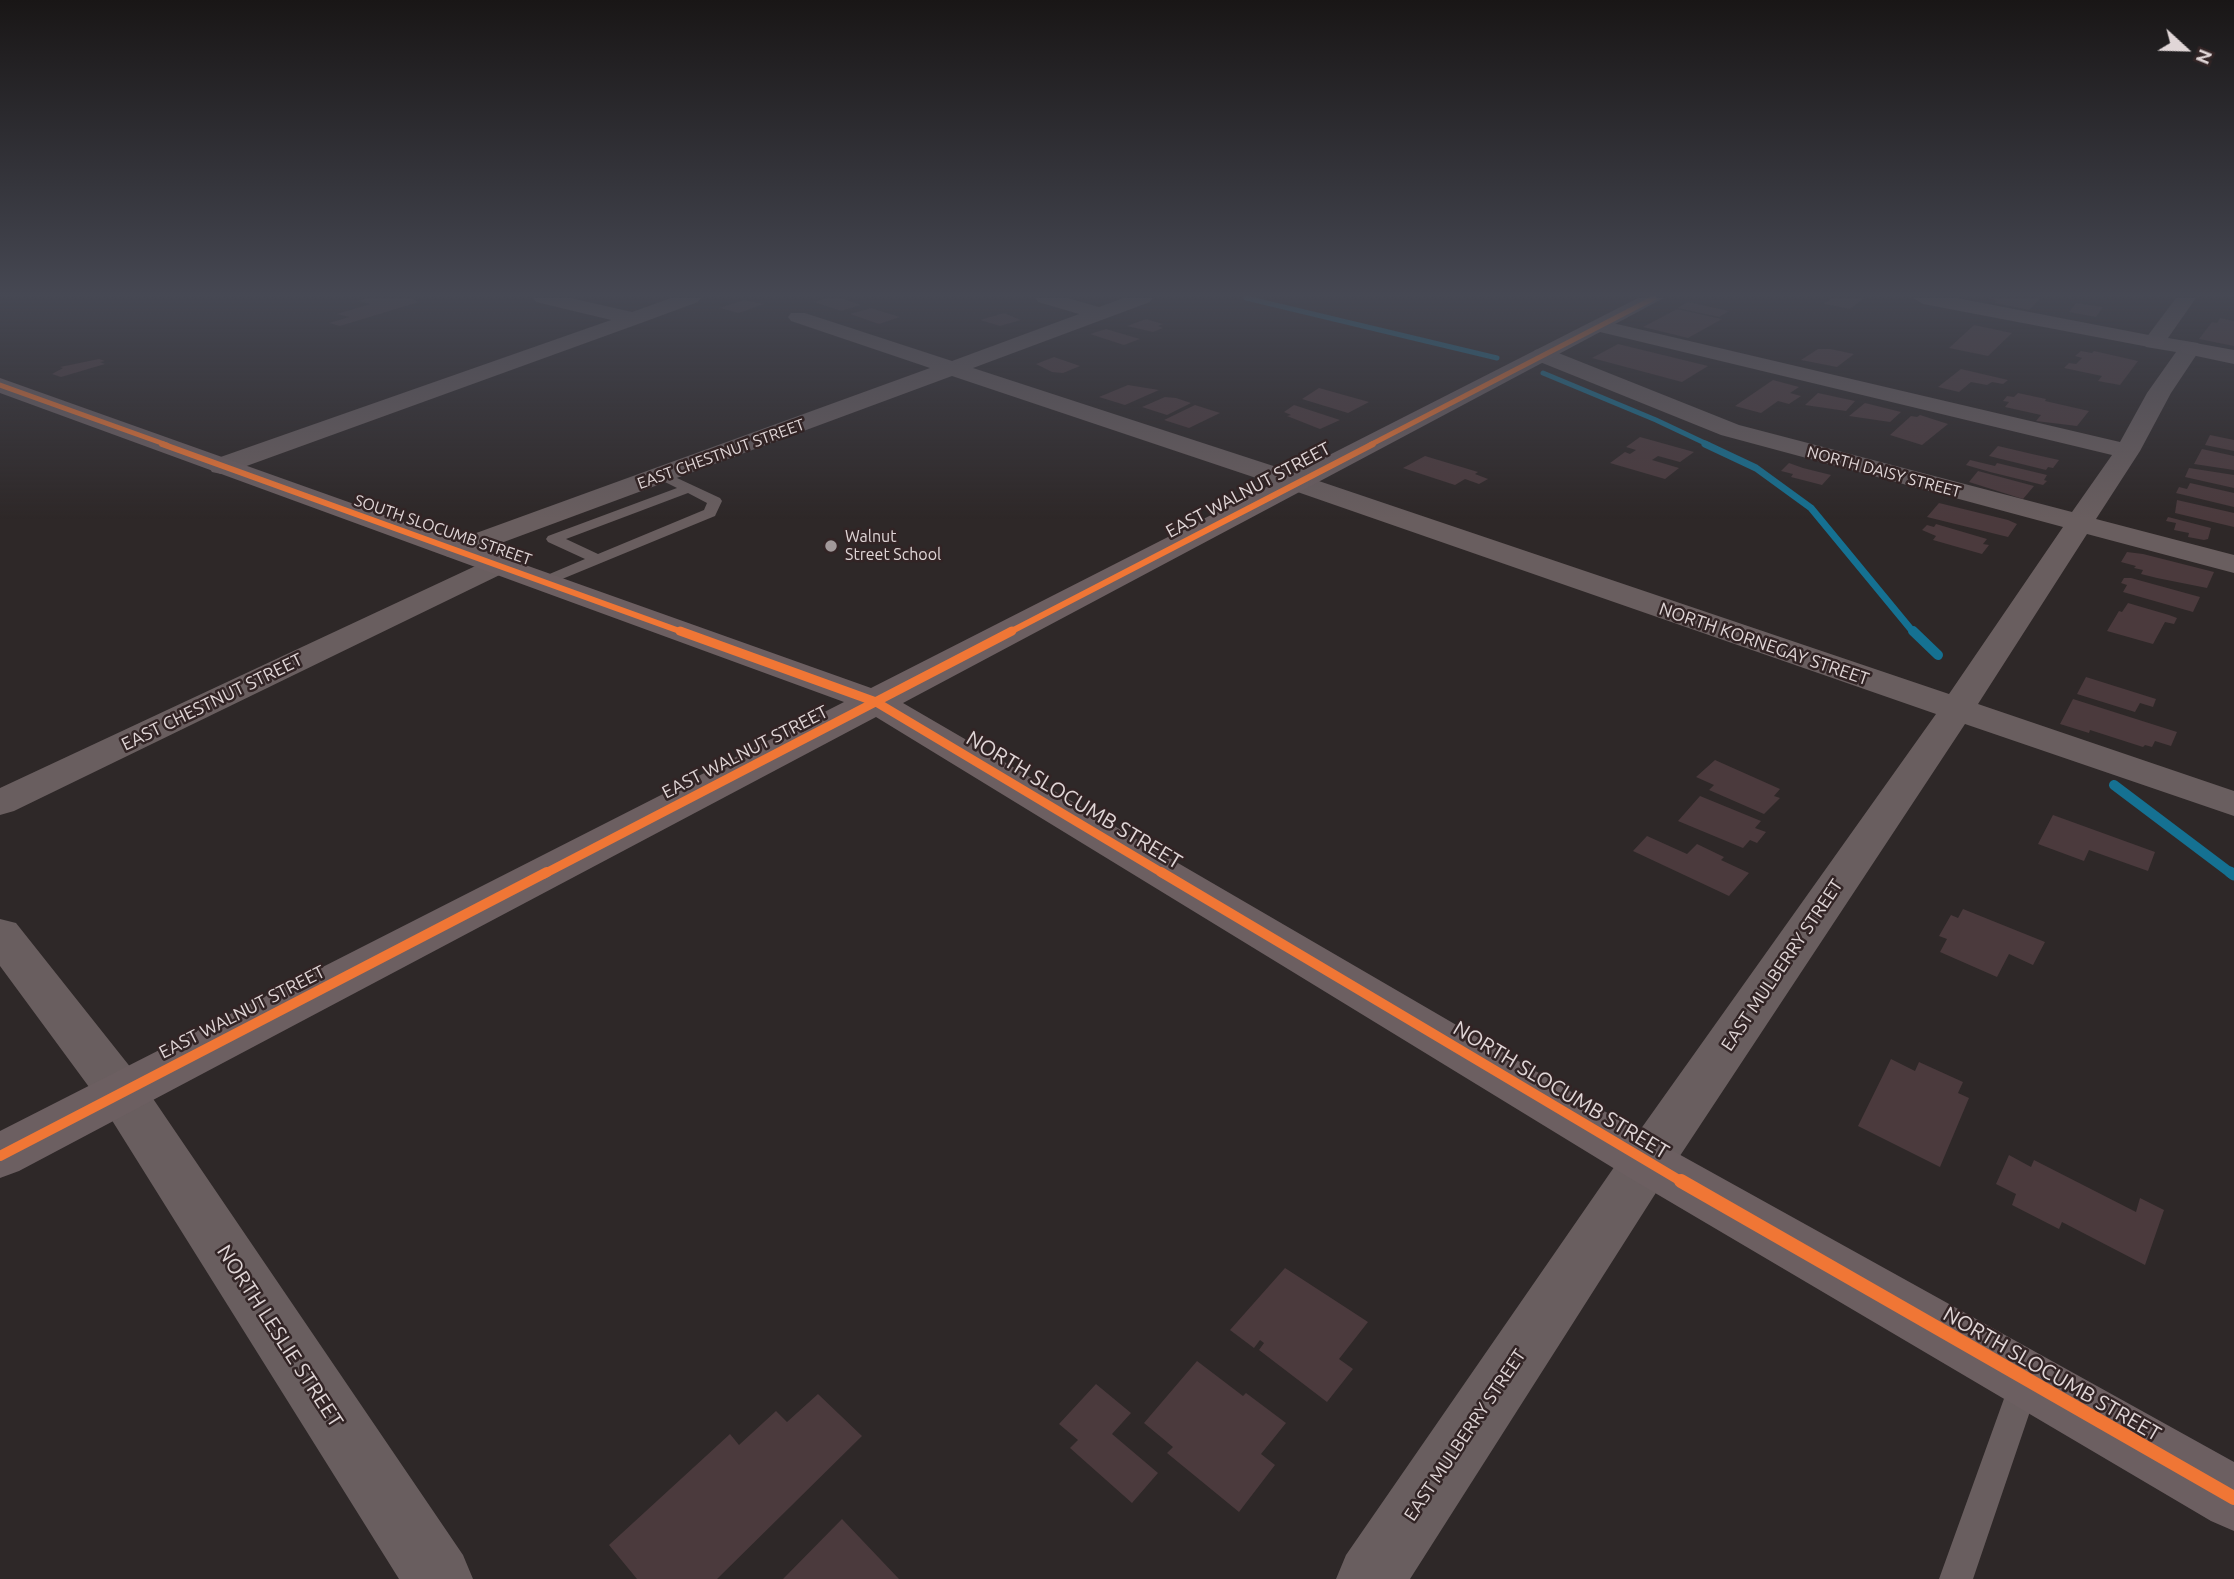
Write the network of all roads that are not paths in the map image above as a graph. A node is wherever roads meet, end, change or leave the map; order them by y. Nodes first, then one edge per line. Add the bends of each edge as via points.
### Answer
1 (486, 372) edge
2 (946, 372) edge
3 (961, 372) edge
4 (1510, 372) edge
5 (1585, 372) edge
6 (1793, 372) edge
7 (2165, 372) edge
8 (0, 385) edge
9 (2127, 451) junction
10 (221, 466) junction
11 (662, 475) junction
12 (1295, 482) junction
13 (689, 488) junction
14 (2080, 524) junction
15 (457, 550) junction
16 (597, 559) junction
17 (499, 564) junction
18 (2234, 564) edge
19 (545, 581) junction
20 (876, 702) junction
21 (1956, 710) junction
22 (0, 803) edge
23 (2234, 804) edge
24 (0, 934) edge
25 (121, 1093) junction
26 (0, 1156) edge
27 (1647, 1162) junction
28 (2026, 1379) junction
29 (2234, 1498) edge
30 (439, 1579) edge
31 (1370, 1579) edge
32 (1956, 1579) edge

1 - 10 street
2 - 11 street, EAST CHESTNUT STREET
3 - 12 street, NORTH KORNEGAY STREET
4 - 12 street, EAST WALNUT STREET
5 - 14 street, NORTH DAISY STREET via 1730,430
6 - 9 street
7 - 9 street, EAST MULBERRY STREET via 2159,393
8 - 10 street, SOUTH SLOCUMB STREET
9 - 14 street, EAST MULBERRY STREET
10 - 15 street, SOUTH SLOCUMB STREET
11 - 13 lane
11 - 15 street, EAST CHESTNUT STREET
12 - 20 street, EAST WALNUT STREET
12 - 21 street, NORTH KORNEGAY STREET
13 - 16 lane via 715,501 710,513
13 - 16 lane via 553,539
14 - 18 street, NORTH DAISY STREET
14 - 21 street, EAST MULBERRY STREET
15 - 17 street, SOUTH SLOCUMB STREET
16 - 19 lane
17 - 19 street, SOUTH SLOCUMB STREET
17 - 22 street, EAST CHESTNUT STREET
19 - 20 street, SOUTH SLOCUMB STREET
20 - 25 street, EAST WALNUT STREET
20 - 27 street, NORTH SLOCUMB STREET
21 - 23 street, NORTH KORNEGAY STREET
21 - 27 street, EAST MULBERRY STREET
24 - 25 street, NORTH LESLIE STREET
25 - 26 street, EAST WALNUT STREET
25 - 30 street, NORTH LESLIE STREET
27 - 28 street, NORTH SLOCUMB STREET
27 - 31 street, EAST MULBERRY STREET
28 - 29 street, NORTH SLOCUMB STREET
28 - 32 lane

